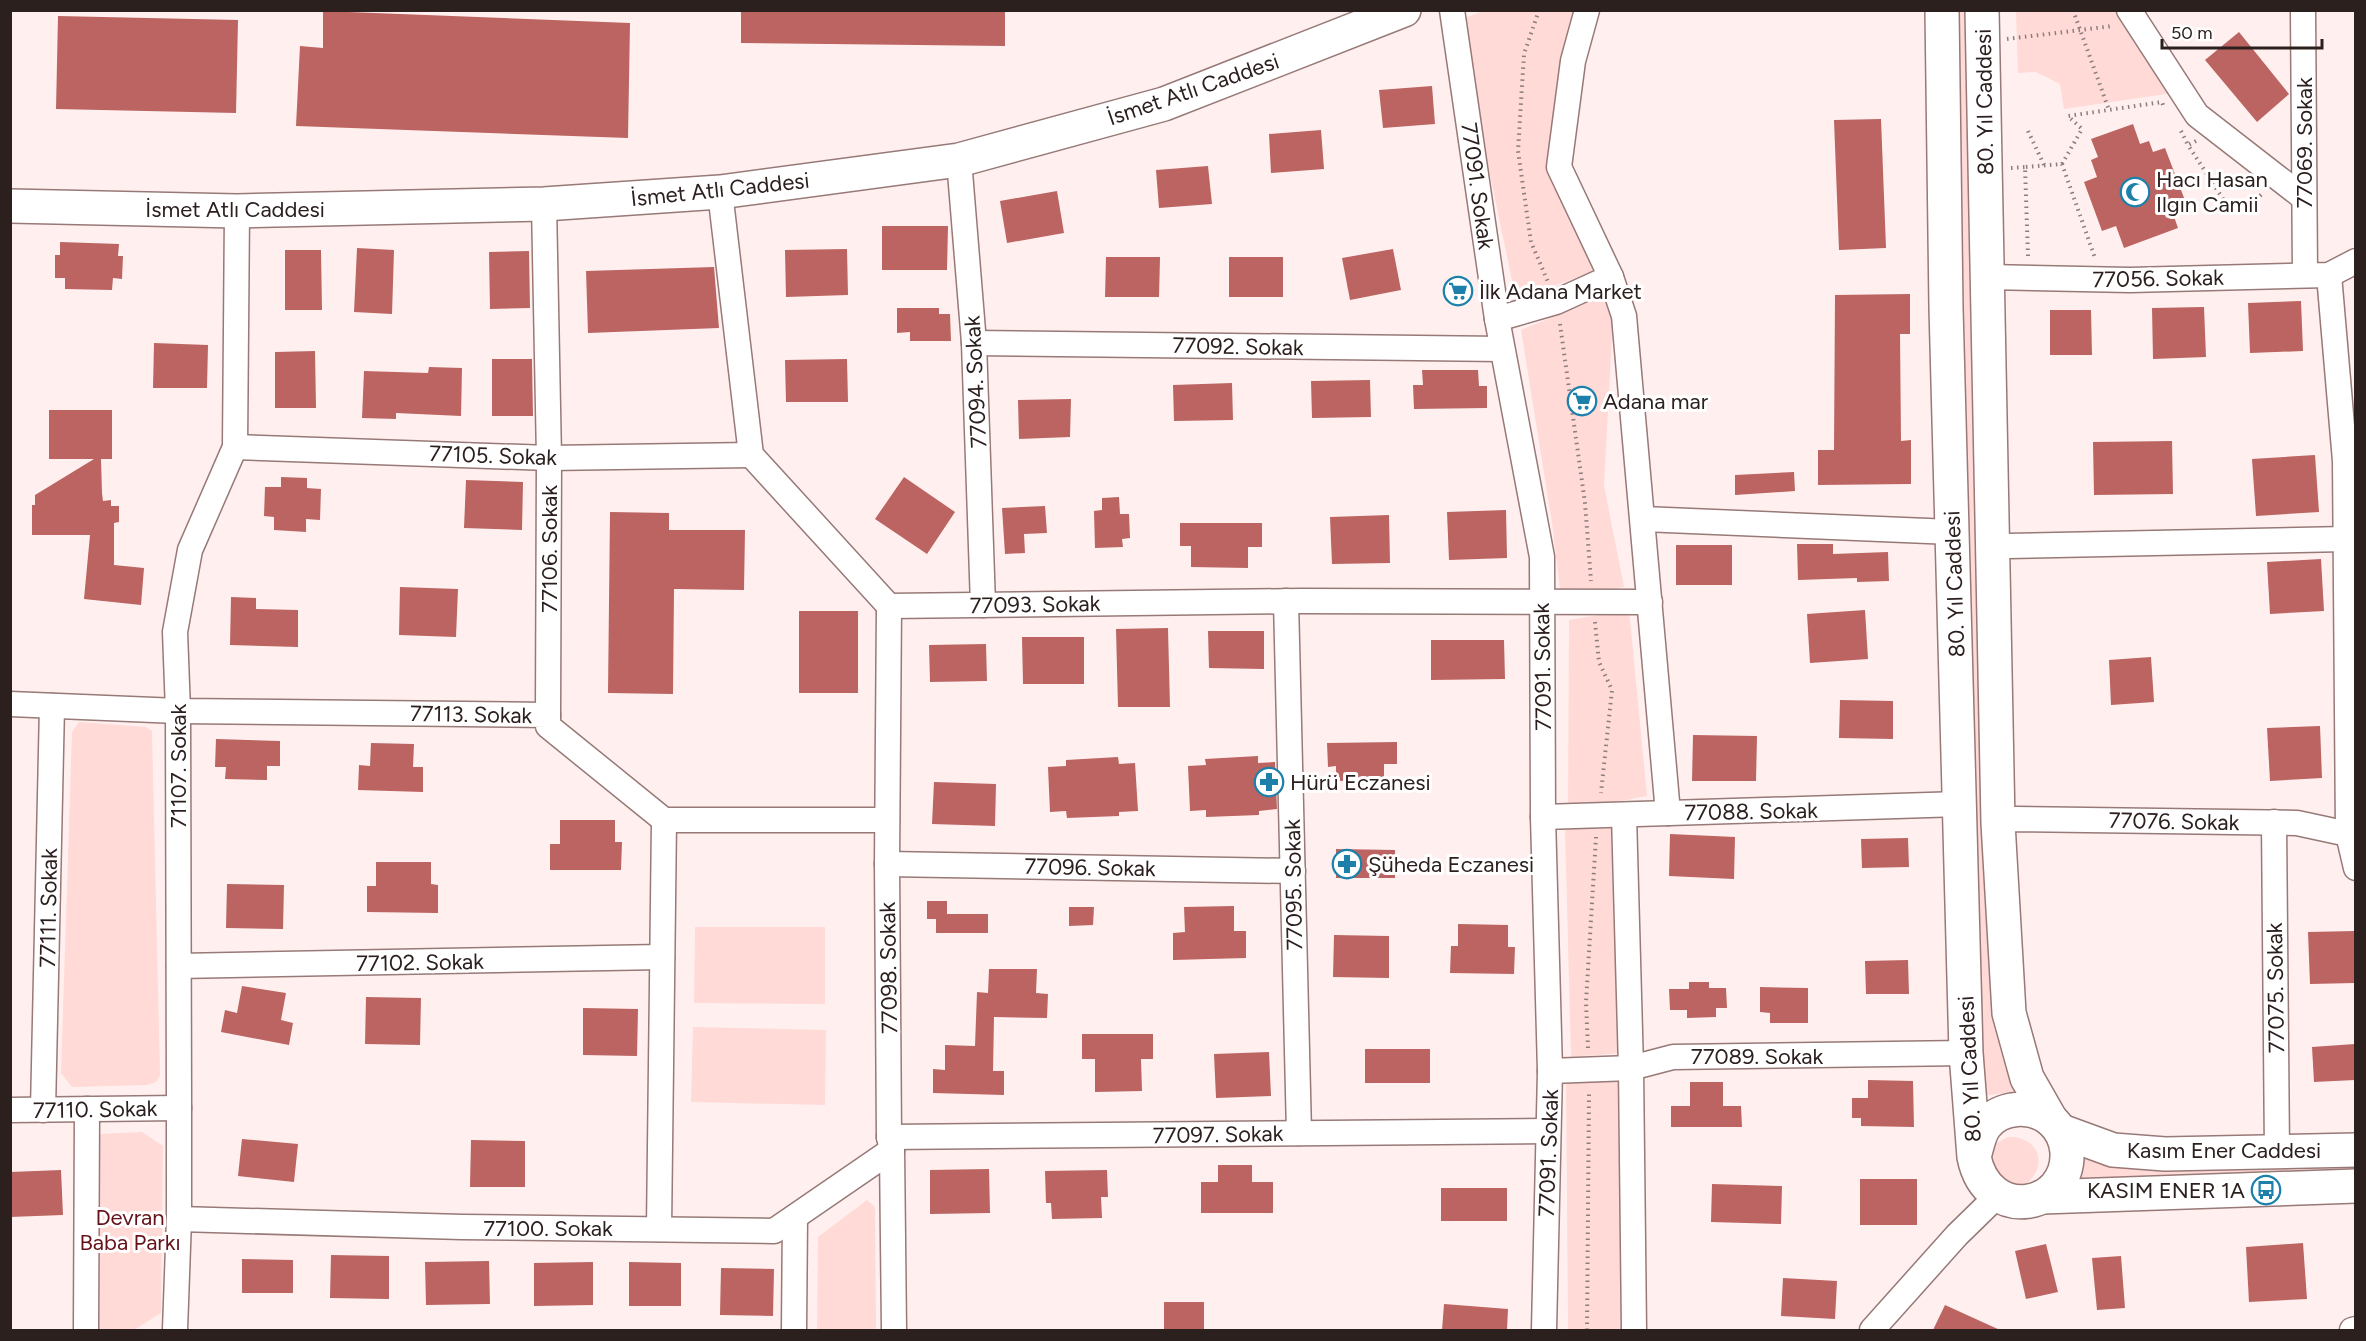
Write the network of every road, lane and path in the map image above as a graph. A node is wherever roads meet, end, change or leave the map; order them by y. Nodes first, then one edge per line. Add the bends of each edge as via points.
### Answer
1 (1404, 10) edge
2 (1452, 10) edge
3 (1539, 10) edge
4 (1587, 10) edge
5 (1942, 10) edge
6 (1982, 10) edge
7 (2073, 10) edge
8 (2303, 10) edge
9 (2133, 17) edge
10 (2080, 30) junction
11 (2006, 40) dead end
12 (2166, 109) dead end
13 (2109, 110) junction
14 (2176, 123) dead end
15 (2028, 130) dead end
16 (2202, 137) dead end
17 (2188, 145) junction
18 (959, 160) junction
19 (2062, 164) junction
20 (2044, 165) junction
21 (2025, 167) junction
22 (2014, 168) dead end
23 (2266, 190) dead end
24 (720, 192) junction
25 (2304, 198) junction
26 (544, 204) junction
27 (10, 206) edge
28 (237, 211) junction
29 (2103, 258) dead end
30 (2084, 259) dead end
31 (2095, 259) junction
32 (2355, 261) edge
33 (2028, 262) dead end
34 (2305, 275) junction
35 (2329, 275) junction
36 (1988, 277) junction
37 (1611, 278) junction
38 (1556, 302) junction
39 (1497, 319) junction
40 (974, 344) junction
41 (1502, 349) junction
42 (235, 447) junction
43 (751, 455) junction
44 (549, 458) junction
45 (2350, 459) edge
46 (1643, 519) junction
47 (1952, 531) junction
48 (2346, 539) junction
49 (1994, 548) junction
50 (1286, 602) junction
51 (1541, 602) junction
52 (1593, 602) junction
53 (1650, 602) junction
54 (983, 605) junction
55 (889, 606) junction
56 (10, 704) edge
57 (52, 706) junction
58 (177, 711) junction
59 (548, 715) junction
60 (1960, 804) junction
61 (1668, 813) junction
62 (1624, 815) junction
63 (1543, 816) junction
64 (664, 820) junction
65 (887, 820) junction
66 (2274, 822) junction
67 (1598, 823) junction
68 (1998, 823) junction
69 (2348, 834) junction
70 (886, 864) junction
71 (2355, 868) edge
72 (1293, 871) junction
73 (662, 957) junction
74 (179, 966) junction
75 (1966, 1053) junction
76 (1588, 1057) dead end
77 (1631, 1068) junction
78 (1550, 1071) junction
79 (1589, 1082) dead end
80 (179, 1108) junction
81 (87, 1109) junction
82 (10, 1110) edge
83 (43, 1110) junction
84 (2056, 1125) junction
85 (1547, 1131) junction
86 (1299, 1133) junction
87 (890, 1144) junction
88 (2355, 1150) edge
89 (2277, 1153) junction
90 (1974, 1156) junction
91 (2355, 1186) edge
92 (1997, 1196) junction
93 (2042, 1197) junction
94 (795, 1217) junction
95 (179, 1219) junction
96 (659, 1229) junction
97 (86, 1330) edge
98 (175, 1330) edge
99 (794, 1330) edge
100 (894, 1330) edge
101 (1544, 1330) edge
102 (1587, 1330) edge
103 (1634, 1330) edge
104 (1872, 1330) edge

1 - 18 main road, İsmet Atlı Caddesi via 1164,104
2 - 39 street, 77091. Sokak
3 - 38 path via 1524,54 1518,151 1531,242
4 - 37 street via 1573,61 1559,167
5 - 47 main road, 80. Yıl Caddesi
6 - 36 main road, 80. Yıl Caddesi
7 - 10 path
8 - 25 street, 77069. Sokak
9 - 10 path
9 - 25 street via 2197,115
10 - 11 path
10 - 13 path
12 - 13 path via 2162,102
13 - 19 path via 2068,116 2082,129
14 - 17 path
15 - 20 path
16 - 17 path
17 - 23 path via 2224,202 2254,201
18 - 24 main road, İsmet Atlı Caddesi
18 - 40 street, 77094. Sokak
19 - 20 path
19 - 31 path
20 - 21 path
21 - 22 path
21 - 33 path
24 - 26 main road, İsmet Atlı Caddesi
24 - 43 street
25 - 34 street, 77069. Sokak
26 - 28 main road, İsmet Atlı Caddesi
26 - 44 street, 77106. Sokak
27 - 28 main road, İsmet Atlı Caddesi
28 - 42 street, 71107. Sokak
29 - 31 path
30 - 31 path
32 - 35 street
34 - 35 street, 77056. Sokak
34 - 36 street, 77056. Sokak
35 - 45 street
36 - 49 main road, 80. Yıl Caddesi
37 - 38 street
37 - 46 street via 1624,316
38 - 39 street
38 - 52 path via 1585,503
39 - 41 street, 77091. Sokak
40 - 41 street, 77092. Sokak
40 - 54 street, 77094. Sokak
41 - 51 street, 77091. Sokak via 1542,557
42 - 44 street, 77105. Sokak
42 - 58 street, 71107. Sokak via 190,550 175,632
43 - 44 street, 77105. Sokak
43 - 55 street
44 - 59 street, 77106. Sokak
45 - 48 street
46 - 47 street
46 - 53 street
47 - 60 main road, 80. Yıl Caddesi
48 - 49 street
48 - 69 street
49 - 68 main road, 80. Yıl Caddesi
50 - 51 street, 77093. Sokak
50 - 54 street, 77093. Sokak
50 - 72 street, 77095. Sokak
51 - 52 street, 77093. Sokak
51 - 63 street, 77091. Sokak
52 - 53 street, 77093. Sokak
52 - 67 path via 1599,662 1612,690
53 - 61 street
54 - 55 street, 77093. Sokak
55 - 65 street, 77098. Sokak
56 - 57 street, 77113. Sokak
57 - 58 street, 77113. Sokak
57 - 83 street, 77111. Sokak
58 - 59 street, 77113. Sokak
58 - 74 street, 71107. Sokak
59 - 64 street, 77113. Sokak via 548,726
60 - 61 street, 77088. Sokak
60 - 75 main road, 80. Yıl Caddesi
61 - 62 street, 77088. Sokak
62 - 67 street, 77088. Sokak
62 - 77 street
63 - 67 street, 77088. Sokak
63 - 78 street, 77091. Sokak
64 - 65 street
64 - 73 street
65 - 70 street, 77098. Sokak
66 - 68 street, 77076. Sokak via 2014,819
66 - 69 street, 77076. Sokak via 2297,822
66 - 89 street, 77075. Sokak
67 - 76 path via 1586,1002
68 - 84 main road, 80. Yıl Caddesi via 2009,1013 2027,1078
69 - 71 street
70 - 72 street, 77096. Sokak
70 - 87 street, 77098. Sokak
72 - 86 street, 77095. Sokak
73 - 74 street, 77102. Sokak
73 - 96 street
74 - 80 street, 71107. Sokak
75 - 77 street, 77089. Sokak via 1673,1057
75 - 90 main road, 80. Yıl Caddesi
77 - 78 street, 77089. Sokak
77 - 103 street
78 - 85 street, 77091. Sokak
79 - 102 path
80 - 81 street, 77110. Sokak
80 - 95 street, 71107. Sokak
81 - 83 street, 77110. Sokak
81 - 97 street
82 - 83 street, 77110. Sokak
84 - 89 main road, Kasım Ener Caddesi via 2113,1150 2165,1154
84 - 90 main road via 2038,1112 2008,1111 1983,1128
84 - 93 main road via 2066,1145 2067,1160 2055,1188
85 - 86 street, 77097. Sokak
85 - 101 street, 77091. Sokak
86 - 87 street, 77097. Sokak
87 - 94 street, 77100. Sokak
87 - 100 street, 77098. Sokak
88 - 89 main road, Kasım Ener Caddesi
90 - 92 main road via 1985,1186
91 - 93 main road, Kasım Ener Caddesi
92 - 93 main road via 2027,1202
92 - 104 street via 1957,1234
94 - 96 street, 77100. Sokak via 774,1232
94 - 99 street
95 - 96 street, 77100. Sokak
95 - 98 street, 71107. Sokak

